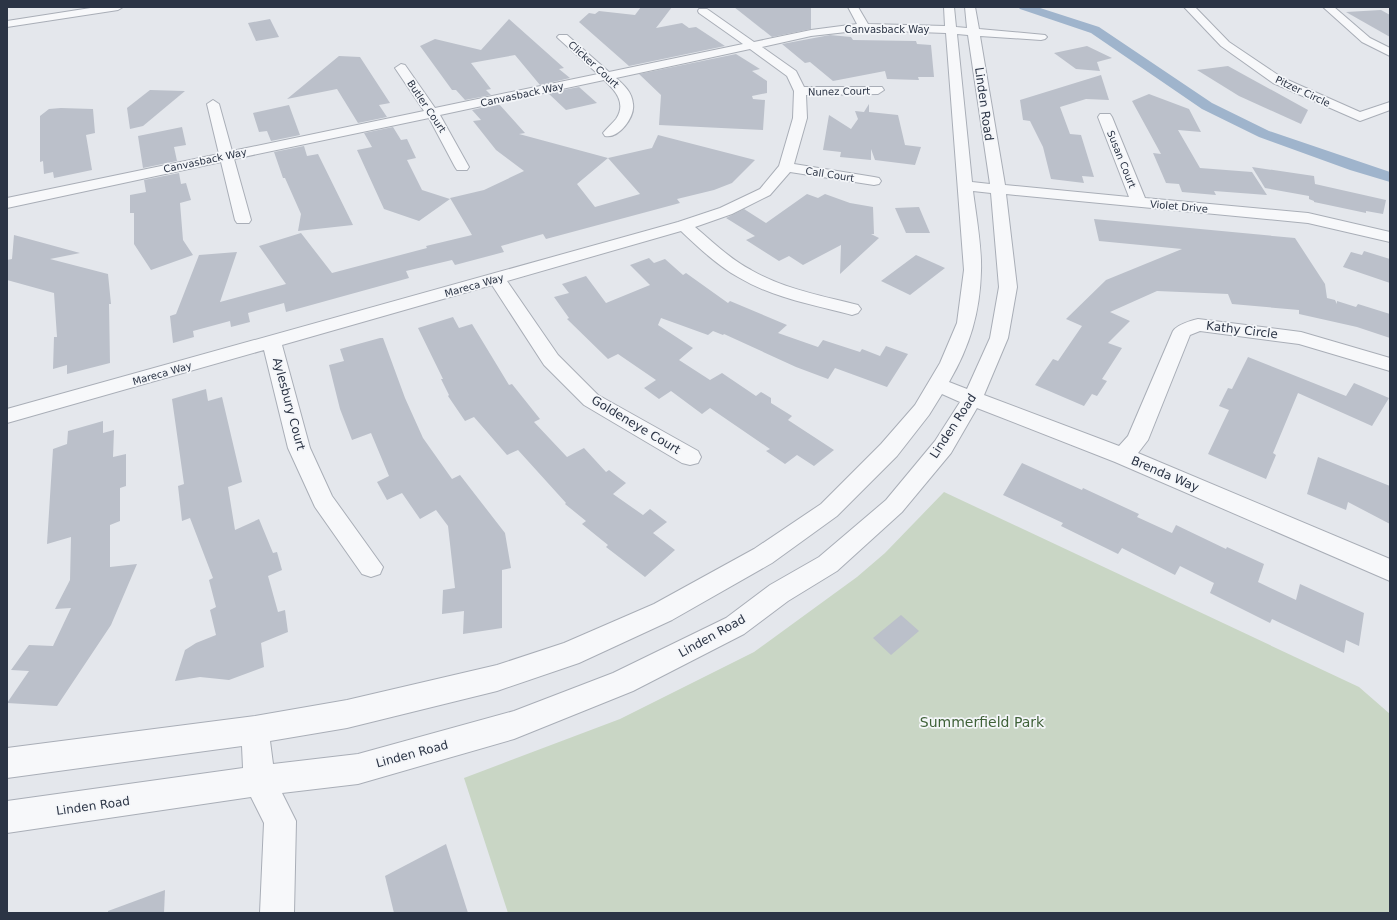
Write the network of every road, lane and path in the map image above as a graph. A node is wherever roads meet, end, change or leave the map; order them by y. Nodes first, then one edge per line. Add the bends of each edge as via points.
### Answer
1 (118, 7) edge
2 (853, 7) edge
3 (949, 7) edge
4 (970, 7) edge
5 (1189, 7) edge
6 (1328, 7) edge
7 (703, 11) dead end
8 (7, 24) edge
9 (864, 27) junction
10 (963, 31) junction
11 (563, 37) dead end
12 (1041, 37) dead end
13 (752, 45) junction
14 (1390, 53) edge
15 (401, 68) dead end
16 (606, 76) junction
17 (878, 90) dead end
18 (800, 91) junction
19 (213, 104) dead end
20 (1390, 106) edge
21 (432, 113) junction
22 (1105, 117) dead end
23 (610, 133) dead end
24 (227, 156) junction
25 (462, 167) dead end
26 (786, 167) junction
27 (874, 181) dead end
28 (966, 186) junction
29 (998, 189) junction
30 (1138, 202) junction
31 (7, 203) edge
32 (243, 220) dead end
33 (684, 225) junction
34 (1390, 236) edge
35 (497, 279) junction
36 (852, 309) dead end
37 (272, 342) junction
38 (1390, 365) edge
39 (937, 385) junction
40 (972, 399) junction
41 (7, 416) edge
42 (1123, 456) junction
43 (690, 457) dead end
44 (371, 567) dead end
45 (1390, 571) edge
46 (255, 730) junction
47 (7, 762) edge
48 (259, 781) junction
49 (7, 817) edge
50 (278, 913) edge

1 - 8 street
2 - 9 street
3 - 10 street, Linden Road
4 - 10 street, Linden Road
5 - 20 street, Pitzer Circle via 1225,44 1278,80 1360,117
6 - 14 street via 1366,40
7 - 13 street, Mareca Way
9 - 10 street, Canvasback Way
9 - 13 street, Canvasback Way via 811,33
10 - 12 street, Canvasback Way
10 - 28 street, Linden Road
10 - 29 street, Linden Road via 986,120
11 - 16 street, Clicker Court
13 - 16 street, Canvasback Way
13 - 18 street, Mareca Way via 792,74
15 - 21 street, Butler Court
16 - 21 street, Canvasback Way
16 - 23 street, Clicker Court via 622,90 628,108 621,123
17 - 18 street, Nunez Court
18 - 26 street, Mareca Way via 800,118
19 - 24 street
21 - 24 street, Canvasback Way
21 - 25 street, Butler Court
22 - 30 street, Susan Court
24 - 31 street, Canvasback Way
24 - 32 street
26 - 27 street, Call Court
26 - 33 street, Mareca Way via 765,192 726,211
28 - 29 street, Violet Drive
28 - 39 street, Linden Road via 973,270 971,296 966,323 950,363
29 - 30 street, Violet Drive
29 - 40 street, Linden Road via 1008,287 999,338
30 - 34 street, Violet Drive via 1308,218
33 - 35 street, Mareca Way
33 - 36 street via 712,251 752,278 788,293
35 - 37 street, Mareca Way
35 - 43 street, Goldeneye Court via 551,360 592,400
37 - 41 street, Mareca Way
37 - 44 street, Aylesbury Court via 299,448 323,501
38 - 42 street, Kathy Circle via 1301,338 1198,325 1182,331 1137,440
39 - 40 street, Brenda Way
39 - 46 street, Linden Road via 922,410 888,450 829,510 763,556 663,612 569,654 497,678 348,714
40 - 42 street, Brenda Way
40 - 48 street, Linden Road via 943,447 894,506 828,564 779,593 735,626 623,682 514,725 358,769
42 - 45 street, Brenda Way
46 - 47 street, Linden Road
46 - 48 street
48 - 49 street, Linden Road
48 - 50 street via 280,820

